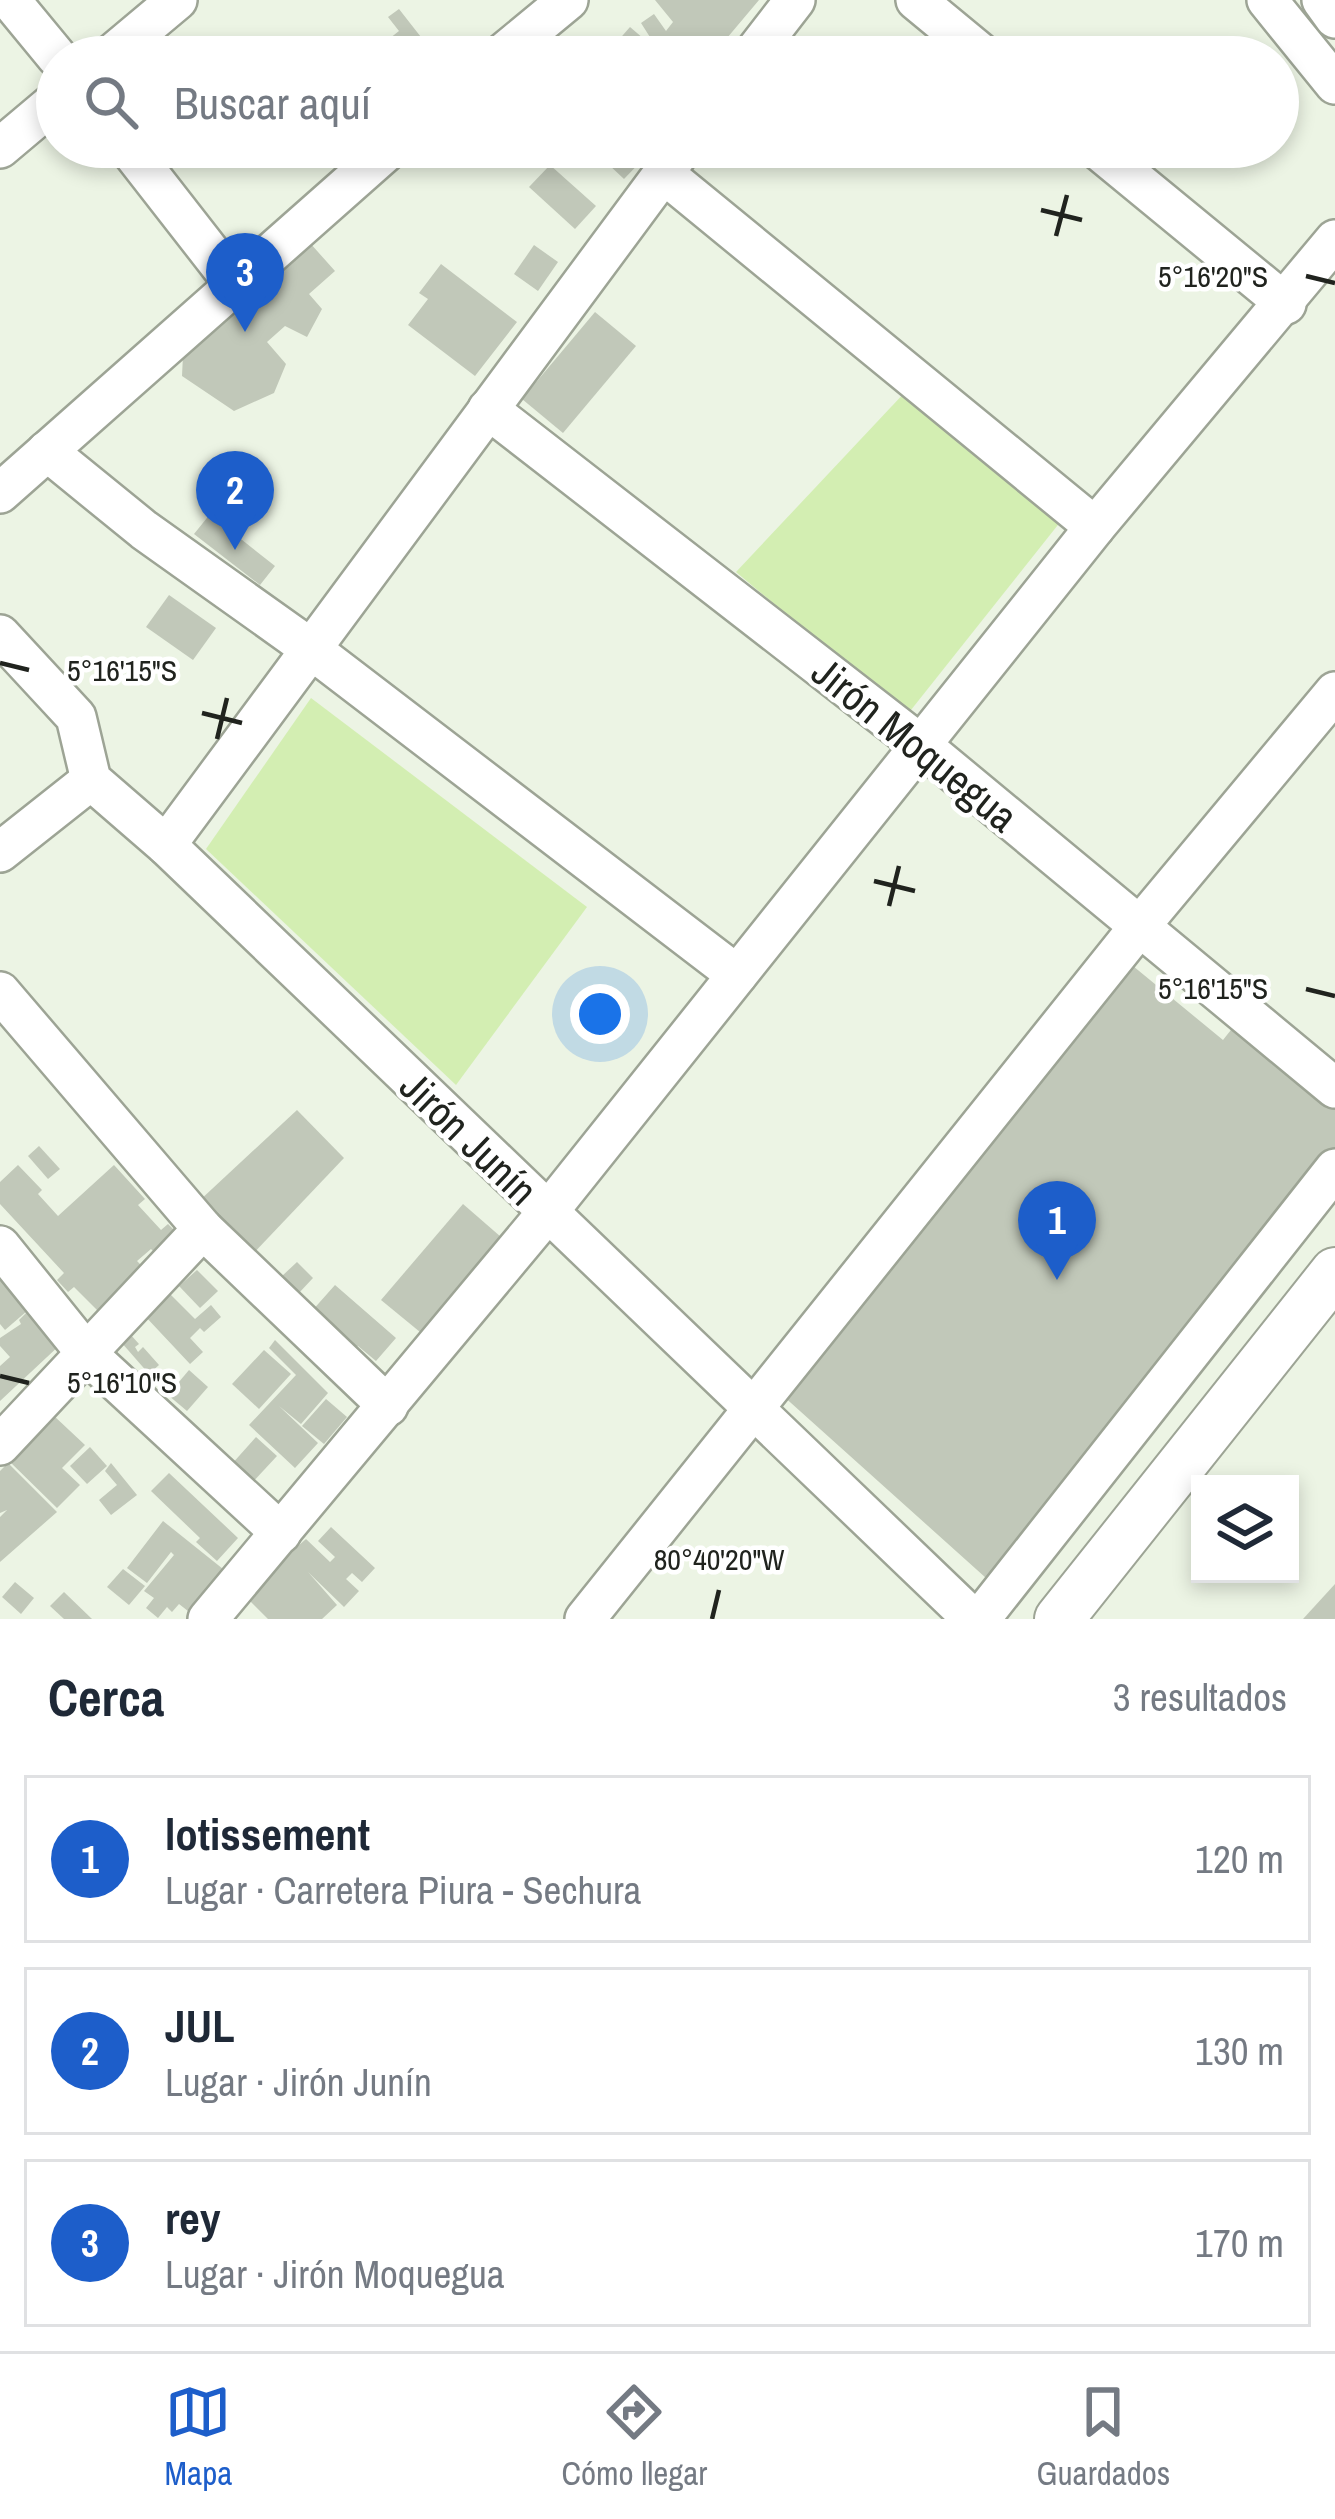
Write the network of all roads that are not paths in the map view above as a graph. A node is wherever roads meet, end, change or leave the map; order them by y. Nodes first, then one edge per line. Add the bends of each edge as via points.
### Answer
1 (10, 0) edge
2 (177, 0) edge
3 (568, 0) edge
4 (795, 0) edge
5 (916, 0) edge
6 (1267, 0) edge
7 (1322, 0) edge
8 (1335, 18) edge
9 (40, 36) edge
10 (134, 36) edge
11 (524, 36) edge
12 (767, 36) edge
13 (960, 36) edge
14 (1296, 36) edge
15 (1299, 40) edge
16 (1335, 84) edge
17 (36, 118) edge
18 (0, 148) edge
19 (144, 168) edge
20 (367, 168) edge
21 (667, 168) edge
22 (682, 168) edge
23 (1121, 168) edge
24 (1335, 240) edge
25 (234, 283) junction
26 (1286, 304) junction
27 (488, 409) junction
28 (47, 451) junction
29 (0, 493) edge
30 (1095, 527) junction
31 (0, 635) edge
32 (310, 649) junction
33 (1335, 692) edge
34 (922, 746) junction
35 (91, 780) junction
36 (166, 844) junction
37 (0, 852) edge
38 (1139, 927) junction
39 (737, 975) junction
40 (0, 992) edge
41 (1335, 1088) edge
42 (1335, 1169) edge
43 (548, 1213) junction
44 (203, 1229) junction
45 (0, 1246) edge
46 (1335, 1272) edge
47 (88, 1354) junction
48 (388, 1406) junction
49 (756, 1408) junction
50 (0, 1445) edge
51 (281, 1532) junction
52 (208, 1619) edge
53 (585, 1619) edge
54 (977, 1619) edge
55 (1058, 1619) edge

1 - 9 street
2 - 10 street
3 - 11 street
4 - 12 street
5 - 13 street
6 - 14 street
7 - 8 street
15 - 16 street
17 - 18 street
19 - 25 street
20 - 25 street
21 - 27 street
22 - 30 street
23 - 26 street
24 - 26 street
25 - 28 street
26 - 30 street
27 - 32 street
27 - 34 street, Jirón Moquegua
28 - 29 street
28 - 32 street
30 - 34 street
31 - 35 street via 76,717
32 - 36 street
32 - 39 street
33 - 38 street
34 - 38 street, Jirón Moquegua
34 - 39 street
35 - 36 street, Jirón Junín
35 - 37 street
36 - 43 street, Jirón Junín
38 - 41 street, Jirón Moquegua
38 - 49 street
39 - 43 street
40 - 44 street
42 - 54 street
43 - 48 street
43 - 49 street, Jirón Junín
44 - 47 street
44 - 48 street
45 - 47 street
46 - 55 main road
47 - 50 street
47 - 51 street
48 - 51 street
49 - 53 street
49 - 54 street, Jirón Junín
51 - 52 street

